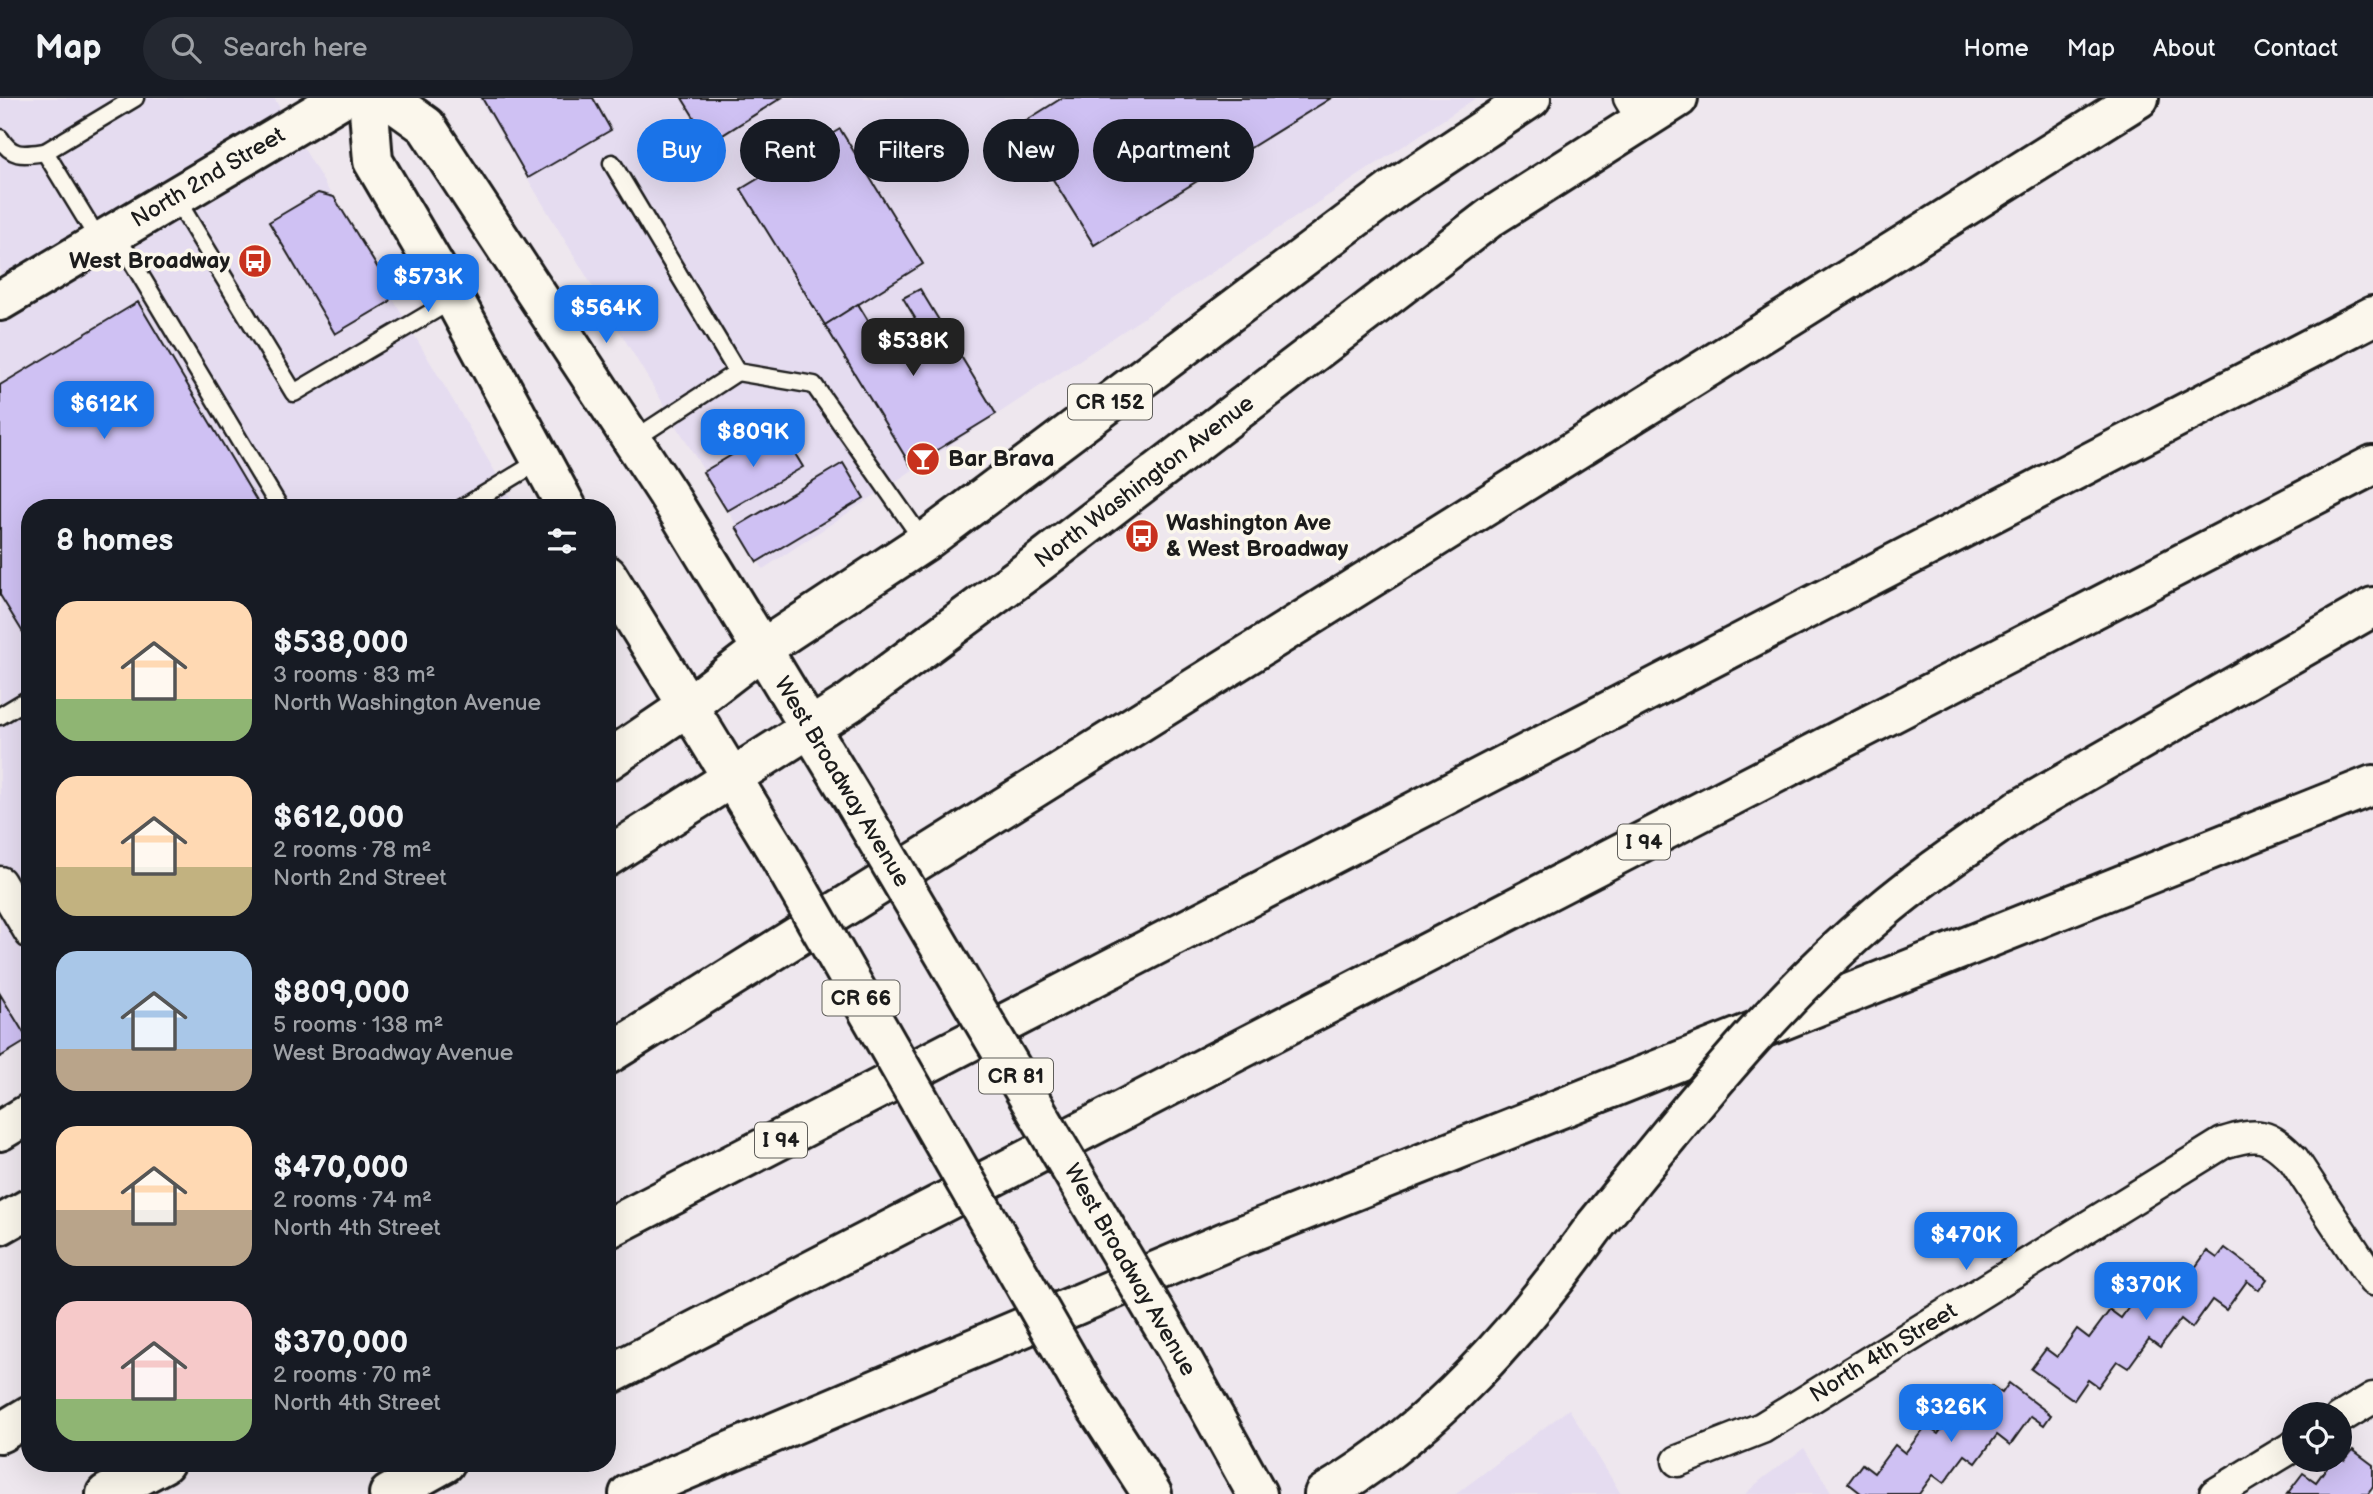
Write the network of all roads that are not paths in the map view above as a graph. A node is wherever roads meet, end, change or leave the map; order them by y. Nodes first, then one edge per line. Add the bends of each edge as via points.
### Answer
1 (135, 98) edge
2 (342, 98) edge
3 (368, 98) edge
4 (387, 98) edge
5 (1531, 98) edge
6 (1678, 98) edge
7 (2139, 98) edge
8 (1636, 110) edge
9 (0, 138) edge
10 (45, 152) junction
11 (612, 163) dead end
12 (175, 197) junction
13 (108, 238) junction
14 (454, 299) junction
15 (0, 301) edge
16 (2373, 316) edge
17 (737, 372) junction
18 (633, 440) junction
19 (541, 460) junction
20 (2373, 465) edge
21 (274, 499) edge
22 (477, 499) edge
23 (562, 499) edge
24 (924, 542) junction
25 (616, 601) edge
26 (2373, 607) edge
27 (762, 649) junction
28 (21, 703) edge
29 (688, 706) junction
30 (0, 716) edge
31 (811, 730) junction
32 (616, 755) edge
33 (733, 780) junction
34 (2373, 785) edge
35 (616, 852) edge
36 (0, 882) edge
37 (21, 918) edge
38 (616, 1049) edge
39 (21, 1118) edge
40 (0, 1131) edge
41 (21, 1213) edge
42 (616, 1224) edge
43 (0, 1226) edge
44 (2373, 1280) edge
45 (616, 1371) edge
46 (2373, 1398) edge
47 (2352, 1411) edge
48 (21, 1420) edge
49 (0, 1433) edge
50 (2282, 1453) edge
51 (1678, 1461) dead end
52 (147, 1472) edge
53 (429, 1472) edge
54 (106, 1494) edge
55 (389, 1494) edge
56 (629, 1494) edge
57 (1152, 1494) edge
58 (1257, 1494) edge
59 (1324, 1494) edge
60 (2215, 1494) edge

1 - 10 lane
2 - 12 main road, North 2nd Street
3 - 14 main road via 373,161
4 - 18 main road, West Broadway Avenue via 426,126
5 - 24 main road, CR 152 via 1394,189
6 - 8 main road, North Washington Avenue
7 - 38 main road
8 - 31 main road, North Washington Avenue
9 - 10 lane via 8,151 20,156
10 - 13 lane
11 - 17 lane
12 - 13 main road, North 2nd Street
12 - 14 lane via 294,393
13 - 15 main road, North 2nd Street
13 - 21 lane
14 - 19 main road
16 - 42 main road, I 94
17 - 18 lane
17 - 24 lane via 814,385
18 - 27 main road, West Broadway Avenue
19 - 22 lane
19 - 23 main road
20 - 45 main road, I 94
24 - 27 main road, CR 152
25 - 29 main road
26 - 59 main road, bridge via 2020,809 1922,878 1839,948 1704,1092 1559,1276 1482,1365 1376,1460
27 - 29 main road, CR 152
27 - 31 main road, West Broadway Avenue / CR 81
28 - 30 lane
29 - 32 main road, CR 152
29 - 33 main road
31 - 33 main road, North Washington Avenue
31 - 58 main road, West Broadway Avenue / CR 81, bridge via 1176,1348
33 - 35 main road, North Washington Avenue
33 - 57 main road, CR 66, bridge via 1087,1393
34 - 56 main road via 1225,1242
36 - 37 street
39 - 40 main road
41 - 43 main road
44 - 51 street, North 4th Street via 2294,1160 2263,1136 2245,1136 2223,1143 1762,1428
46 - 47 street
48 - 49 main road
50 - 60 street
52 - 54 main road
53 - 55 main road

